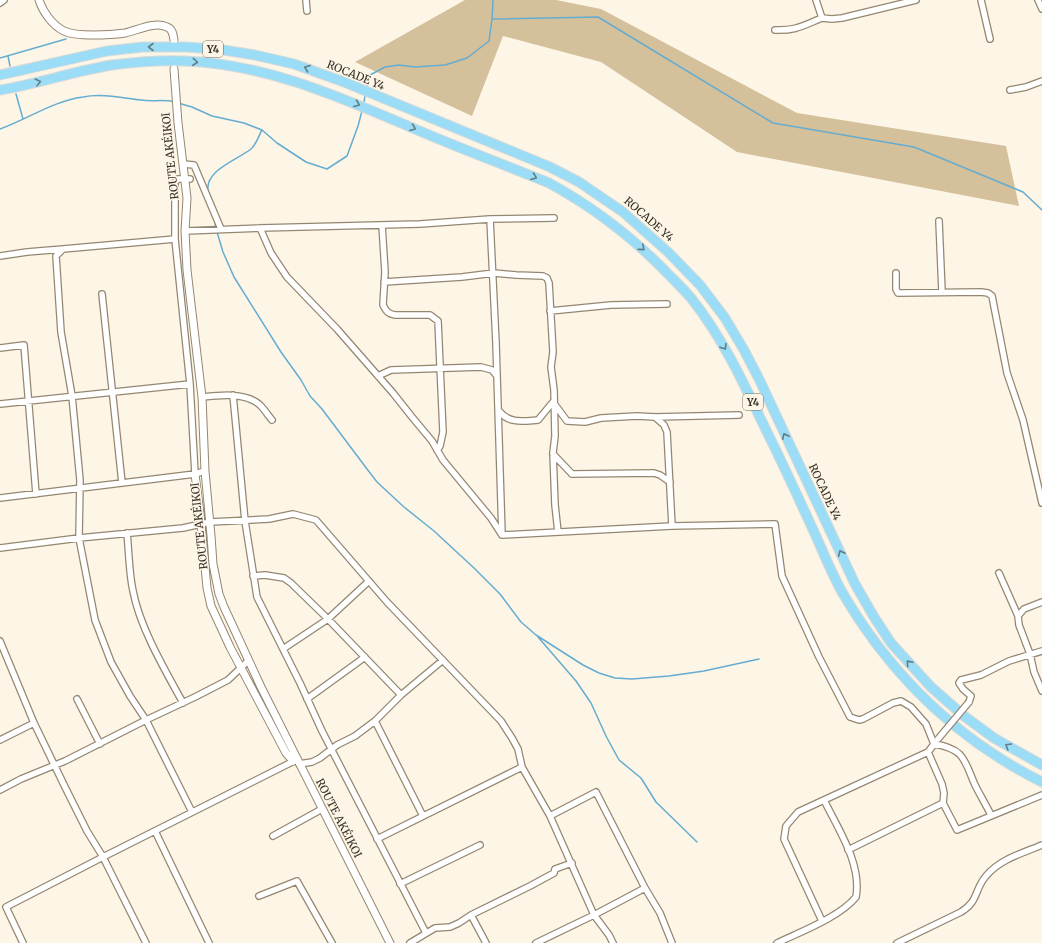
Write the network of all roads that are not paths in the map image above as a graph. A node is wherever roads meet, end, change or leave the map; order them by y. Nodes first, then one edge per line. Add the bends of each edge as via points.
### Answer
1 (4, 0) edge
2 (39, 0) edge
3 (306, 0) edge
4 (816, 0) edge
5 (916, 0) edge
6 (981, 0) edge
7 (1038, 0) edge
8 (0, 3) edge
9 (1042, 9) edge
10 (307, 11) dead end
11 (822, 18) junction
12 (775, 30) dead end
13 (990, 38) dead end
14 (174, 40) dead end
15 (174, 69) dead end
16 (0, 75) edge
17 (1042, 81) edge
18 (0, 90) edge
19 (1010, 90) dead end
20 (183, 164) junction
21 (188, 178) junction
22 (554, 218) dead end
23 (490, 219) junction
24 (939, 221) dead end
25 (382, 225) junction
26 (260, 228) junction
27 (221, 229) junction
28 (185, 231) junction
29 (175, 239) junction
30 (63, 249) junction
31 (0, 256) edge
32 (494, 272) junction
33 (896, 273) dead end
34 (384, 282) junction
35 (942, 292) junction
36 (102, 294) dead end
37 (667, 304) dead end
38 (550, 311) junction
39 (0, 348) edge
40 (439, 368) junction
41 (378, 376) junction
42 (498, 376) junction
43 (190, 384) junction
44 (113, 392) junction
45 (233, 395) junction
46 (72, 396) junction
47 (202, 397) junction
48 (28, 401) junction
49 (553, 402) junction
50 (0, 404) edge
51 (499, 410) junction
52 (739, 415) dead end
53 (655, 417) junction
54 (272, 420) dead end
55 (437, 450) junction
56 (553, 453) junction
57 (205, 471) junction
58 (194, 474) junction
59 (670, 482) junction
60 (122, 483) junction
61 (80, 489) junction
62 (36, 494) junction
63 (0, 498) edge
64 (1042, 503) edge
65 (244, 521) junction
66 (210, 522) junction
67 (201, 523) junction
68 (672, 526) junction
69 (558, 532) junction
70 (127, 533) junction
71 (502, 535) junction
72 (79, 538) junction
73 (0, 548) edge
74 (999, 573) dead end
75 (253, 576) junction
76 (369, 581) junction
77 (1042, 602) edge
78 (1018, 616) junction
79 (328, 619) junction
80 (0, 641) edge
81 (283, 649) junction
82 (1042, 651) edge
83 (1030, 654) junction
84 (365, 657) junction
85 (443, 660) junction
86 (248, 661) junction
87 (241, 667) junction
88 (1042, 691) edge
89 (401, 695) junction
90 (77, 699) dead end
91 (307, 699) junction
92 (183, 703) junction
93 (146, 720) junction
94 (375, 721) junction
95 (34, 724) junction
96 (0, 740) edge
97 (936, 742) junction
98 (100, 744) junction
99 (332, 749) junction
100 (928, 752) junction
101 (296, 762) junction
102 (1042, 765) edge
103 (55, 766) junction
104 (522, 767) junction
105 (1042, 782) edge
106 (0, 790) edge
107 (1042, 794) edge
108 (824, 800) junction
109 (943, 803) junction
110 (322, 809) junction
111 (192, 812) junction
112 (991, 815) junction
113 (423, 816) junction
114 (550, 816) junction
115 (155, 831) junction
116 (273, 836) dead end
117 (377, 838) junction
118 (480, 845) dead end
119 (1042, 845) edge
120 (848, 850) junction
121 (103, 857) junction
122 (572, 863) junction
123 (400, 884) junction
124 (645, 888) junction
125 (260, 896) dead end
126 (471, 915) junction
127 (594, 915) junction
128 (822, 921) junction
129 (426, 933) junction
130 (544, 942) edge
131 (23, 943) edge
132 (146, 943) edge
133 (209, 943) edge
134 (332, 943) edge
135 (390, 943) edge
136 (410, 943) edge
137 (486, 943) edge
138 (536, 943) edge
139 (613, 943) edge
140 (672, 943) edge
141 (777, 943) edge
142 (897, 943) edge

1 - 8 street
2 - 14 street via 50,19 65,32 105,35 159,25 171,30
3 - 10 street
4 - 11 street
5 - 11 street via 842,18
6 - 13 street
7 - 9 street
11 - 12 street via 802,27
15 - 20 street, ROUTE AKÉIKOI
102 -> 16 highway, ROCADE Y4 / Y4 via 994,738 964,716 931,688 891,643 856,584 744,350 725,318 668,252 623,212 579,182 508,149 344,82 294,64 224,51 185,47 143,47 107,51
17 - 19 street
18 -> 105 highway, Y4 via 112,65 145,62 184,61 251,69 337,96 549,183 571,195 612,223 656,260 691,298 713,330 732,360 841,590 881,652 923,699 955,726 987,751
20 - 21 street, ROUTE AKÉIKOI
20 - 27 street via 194,165
21 - 28 street, ROUTE AKÉIKOI
21 - 29 street via 175,182
22 - 23 street
23 - 25 street
23 - 32 street
24 - 35 street
25 - 26 street
25 - 34 street
26 - 27 street
26 - 41 street via 271,253 287,277
27 - 28 street
28 - 47 street, ROUTE AKÉIKOI via 188,284
29 - 30 street
29 - 43 street
30 - 31 street
30 - 46 street via 56,256 61,332
32 - 34 street via 462,277
32 - 38 street via 547,278
32 - 42 street
33 - 35 street via 898,293
34 - 40 street via 383,305 389,314 430,315 438,321
35 - 64 street via 981,292 992,296 1007,373 1022,420
36 - 44 street
37 - 38 street via 611,305
38 - 49 street
39 - 48 street via 24,345
40 - 41 street via 390,370
40 - 42 street via 487,368
40 - 55 street via 443,432
41 - 55 street
42 - 51 street
43 - 44 street
43 - 58 street
44 - 46 street
44 - 60 street
45 - 47 street
45 - 54 street via 254,401
45 - 65 street
46 - 48 street
46 - 61 street
47 - 57 street, ROUTE AKÉIKOI
48 - 50 street
48 - 62 street
49 - 51 street via 538,420 512,420 503,416
49 - 53 street via 567,421
49 - 56 street
51 - 71 street
52 - 53 street
53 - 59 street via 664,425 667,432
55 - 71 street
56 - 59 street via 572,474 654,473
56 - 69 street
57 - 58 street
57 - 66 street, ROUTE AKÉIKOI
58 - 60 street
58 - 67 street, ROUTE AKÉIKOI
59 - 68 street
60 - 61 street
61 - 62 street
61 - 72 street
62 - 63 street
65 - 66 street
65 - 75 street
65 - 76 street via 293,514 316,520
66 - 67 street
66 - 86 street, ROUTE AKÉIKOI via 219,594
67 - 70 street via 183,528
67 - 87 street, ROUTE AKÉIKOI via 211,606
68 - 69 street
68 - 97 street via 775,524 782,576 850,717 863,719 901,701 911,707 926,724
69 - 71 street
70 - 72 street
70 - 92 street via 132,591 140,616
72 - 73 street
72 - 93 street via 95,620 111,662
74 - 78 street
75 - 79 street via 284,578
75 - 81 street via 257,597
76 - 79 street
76 - 85 street
77 - 78 street via 1024,609
78 - 83 street
79 - 81 street
79 - 84 street
80 - 95 street
81 - 91 street
82 - 83 street
83 - 88 street
83 - 97 street, bridge via 981,675 962,680 959,683 960,687 971,696 969,702
84 - 89 street
84 - 91 street
85 - 89 street
85 - 104 street via 501,721 518,749
86 - 87 street
86 - 101 street, ROUTE AKÉIKOI
87 - 92 street via 228,680
87 - 101 street, ROUTE AKÉIKOI via 286,753
89 - 94 street
90 - 98 street
91 - 99 street
92 - 93 street
93 - 98 street
93 - 111 street
94 - 99 street
94 - 113 street
95 - 96 street
95 - 103 street
97 - 100 street
97 - 112 street via 964,758
98 - 103 street
99 - 101 street via 312,762
99 - 117 street
100 - 108 street
100 - 109 street via 942,784
101 - 110 street, ROUTE AKÉIKOI
101 - 111 street
103 - 106 street
103 - 121 street via 87,831
104 - 113 street
104 - 114 street
107 - 112 street
108 - 120 street
108 - 128 street via 798,812 786,826 784,839
109 - 112 street via 957,830
109 - 120 street
110 - 116 street
110 - 135 street, ROUTE AKÉIKOI
111 - 115 street
113 - 117 street
114 - 122 street
114 - 124 street via 596,792
115 - 121 street
115 - 133 street
117 - 123 street
118 - 123 street
119 - 142 street via 1012,856 992,869 980,884 970,907
120 - 128 street via 857,875 856,897 844,908
121 - 131 street via 6,907
121 - 132 street
122 - 126 street via 555,869 554,873
122 - 127 street
123 - 129 street
124 - 127 street
124 - 140 street via 660,913
125 - 134 street via 298,881
126 - 129 street via 450,927 435,928
126 - 137 street
127 - 130 street
127 - 139 street
128 - 141 street
129 - 136 street
130 - 138 street

